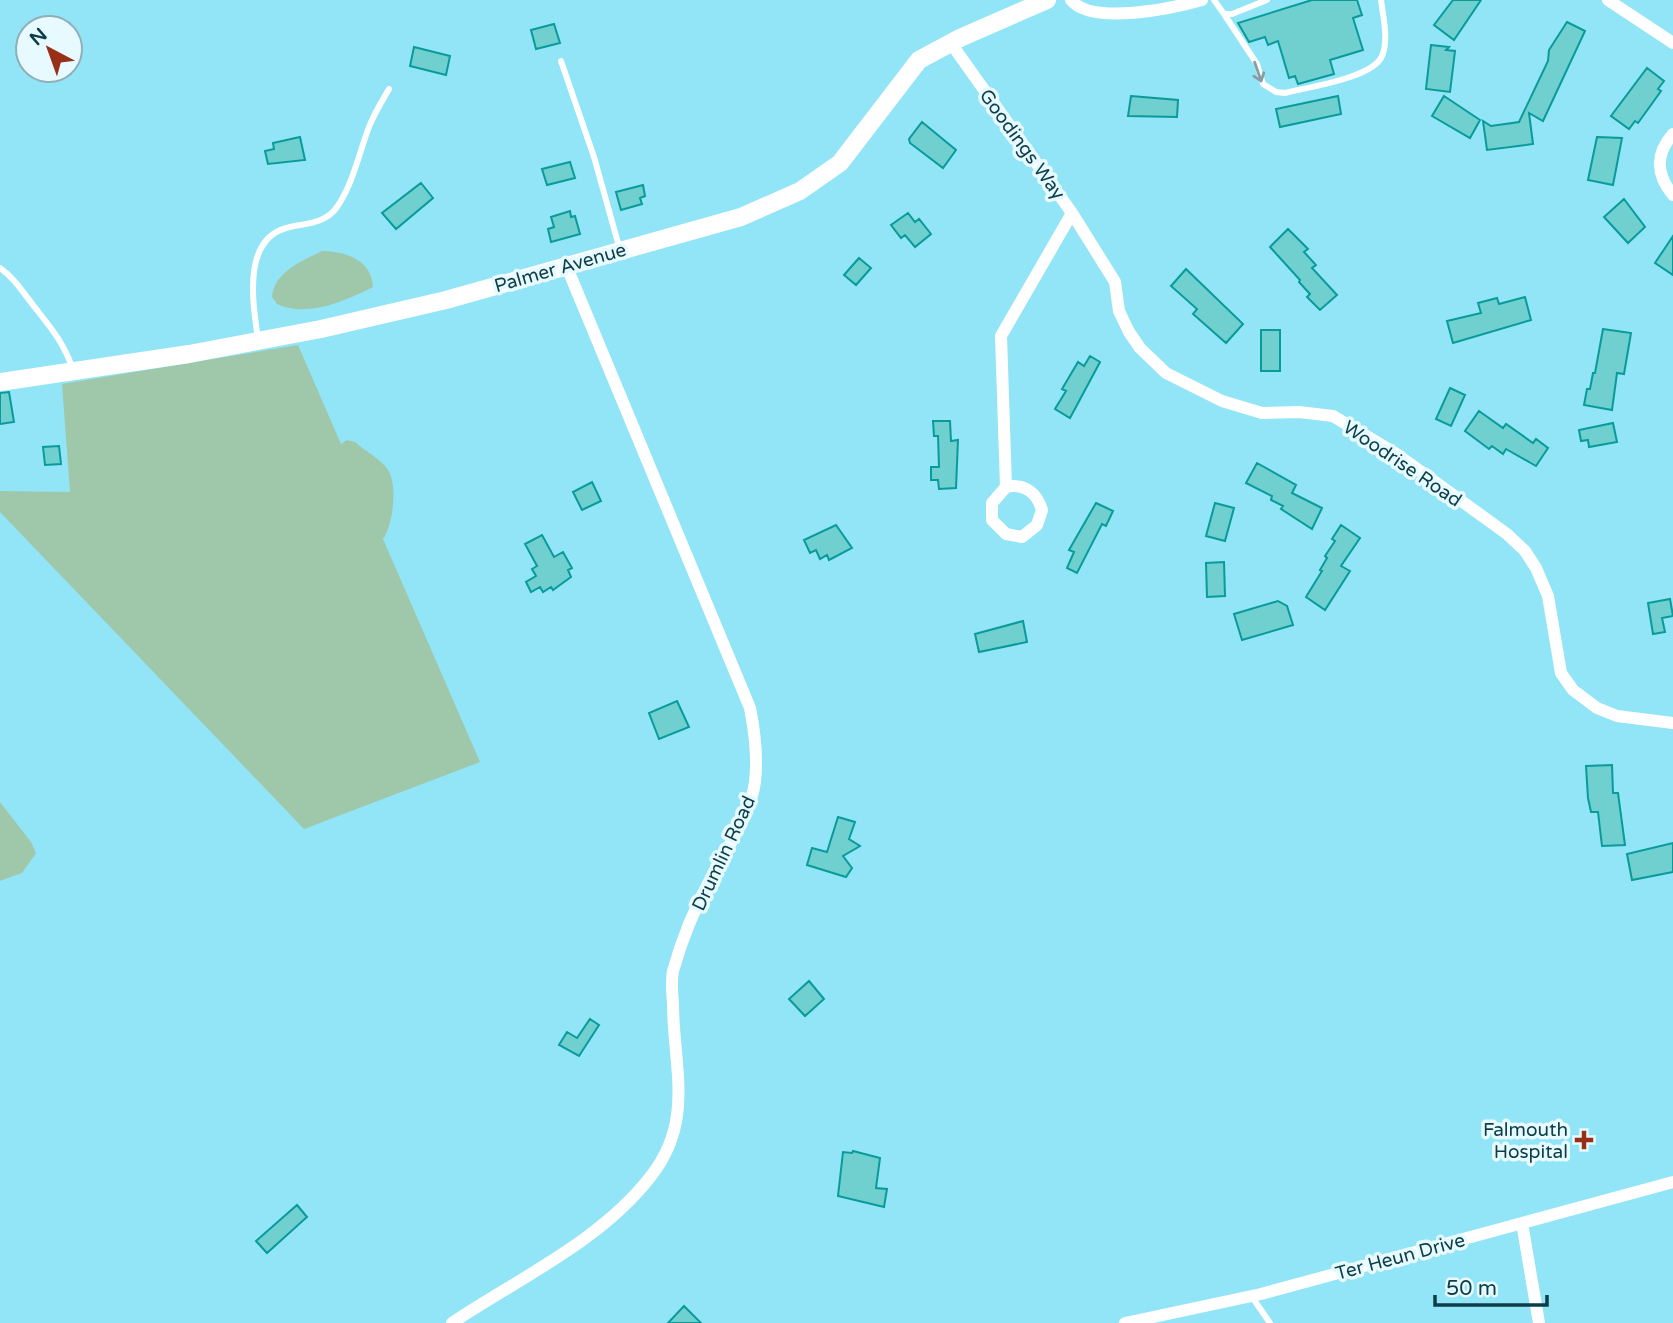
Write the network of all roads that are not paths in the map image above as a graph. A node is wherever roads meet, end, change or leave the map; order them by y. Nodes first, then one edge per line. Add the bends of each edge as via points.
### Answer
1 (1047, 0) edge
2 (1071, 0) edge
3 (1202, 0) edge
4 (1214, 0) edge
5 (1267, 0) edge
6 (1381, 0) edge
7 (1608, 0) edge
8 (1224, 14) junction
9 (950, 42) junction
10 (1673, 43) edge
11 (561, 61) dead end
12 (389, 89) dead end
13 (1673, 134) edge
14 (1673, 195) edge
15 (1072, 213) junction
16 (620, 250) junction
17 (566, 265) junction
18 (0, 268) edge
19 (258, 341) junction
20 (74, 372) junction
21 (0, 382) edge
22 (1006, 487) junction
23 (1673, 723) edge
24 (1673, 1182) edge
25 (1522, 1223) junction
26 (1252, 1297) junction
27 (452, 1323) edge
28 (1125, 1323) edge
29 (1270, 1323) edge
30 (1539, 1323) edge

1 - 9 main road, Palmer Avenue
2 - 3 street via 1086,10 1138,12
4 - 8 lane
5 - 8 lane
8 -> 6 lane via 1257,64 1263,84 1285,93 1372,68 1385,45
7 - 10 street
9 - 15 street, Goodings Way
9 - 16 main road, Palmer Avenue via 919,60 840,163 800,191 741,217
11 - 16 lane
12 - 19 lane via 370,123 336,210 324,219 286,228 262,247 251,290
13 - 14 street via 1659,162 1660,177
15 - 22 street, Goodings Way via 1001,336
15 - 23 street, Woodrise Road via 1115,282 1119,311 1129,332 1166,373 1222,401 1262,413 1334,416 1398,455 1525,551 1548,596 1561,673 1573,690 1616,716
16 - 17 main road, Palmer Avenue
17 - 19 main road, Palmer Avenue via 446,300
17 - 27 street, Drumlin Road via 750,708 757,749 755,784 747,810 688,927 673,974 673,1028 680,1069 678,1118 668,1150 652,1176 620,1211
18 - 20 lane via 55,330
19 - 20 main road, Palmer Avenue
20 - 21 main road, Palmer Avenue
22 - 22 street, Goodings Way via 1027,488 1040,503 1040,520 1022,537 1006,534 992,520 992,503
24 - 25 street, Ter Heun Drive
25 - 26 street, Ter Heun Drive
25 - 30 street
26 - 28 street, Ter Heun Drive
26 - 29 lane

